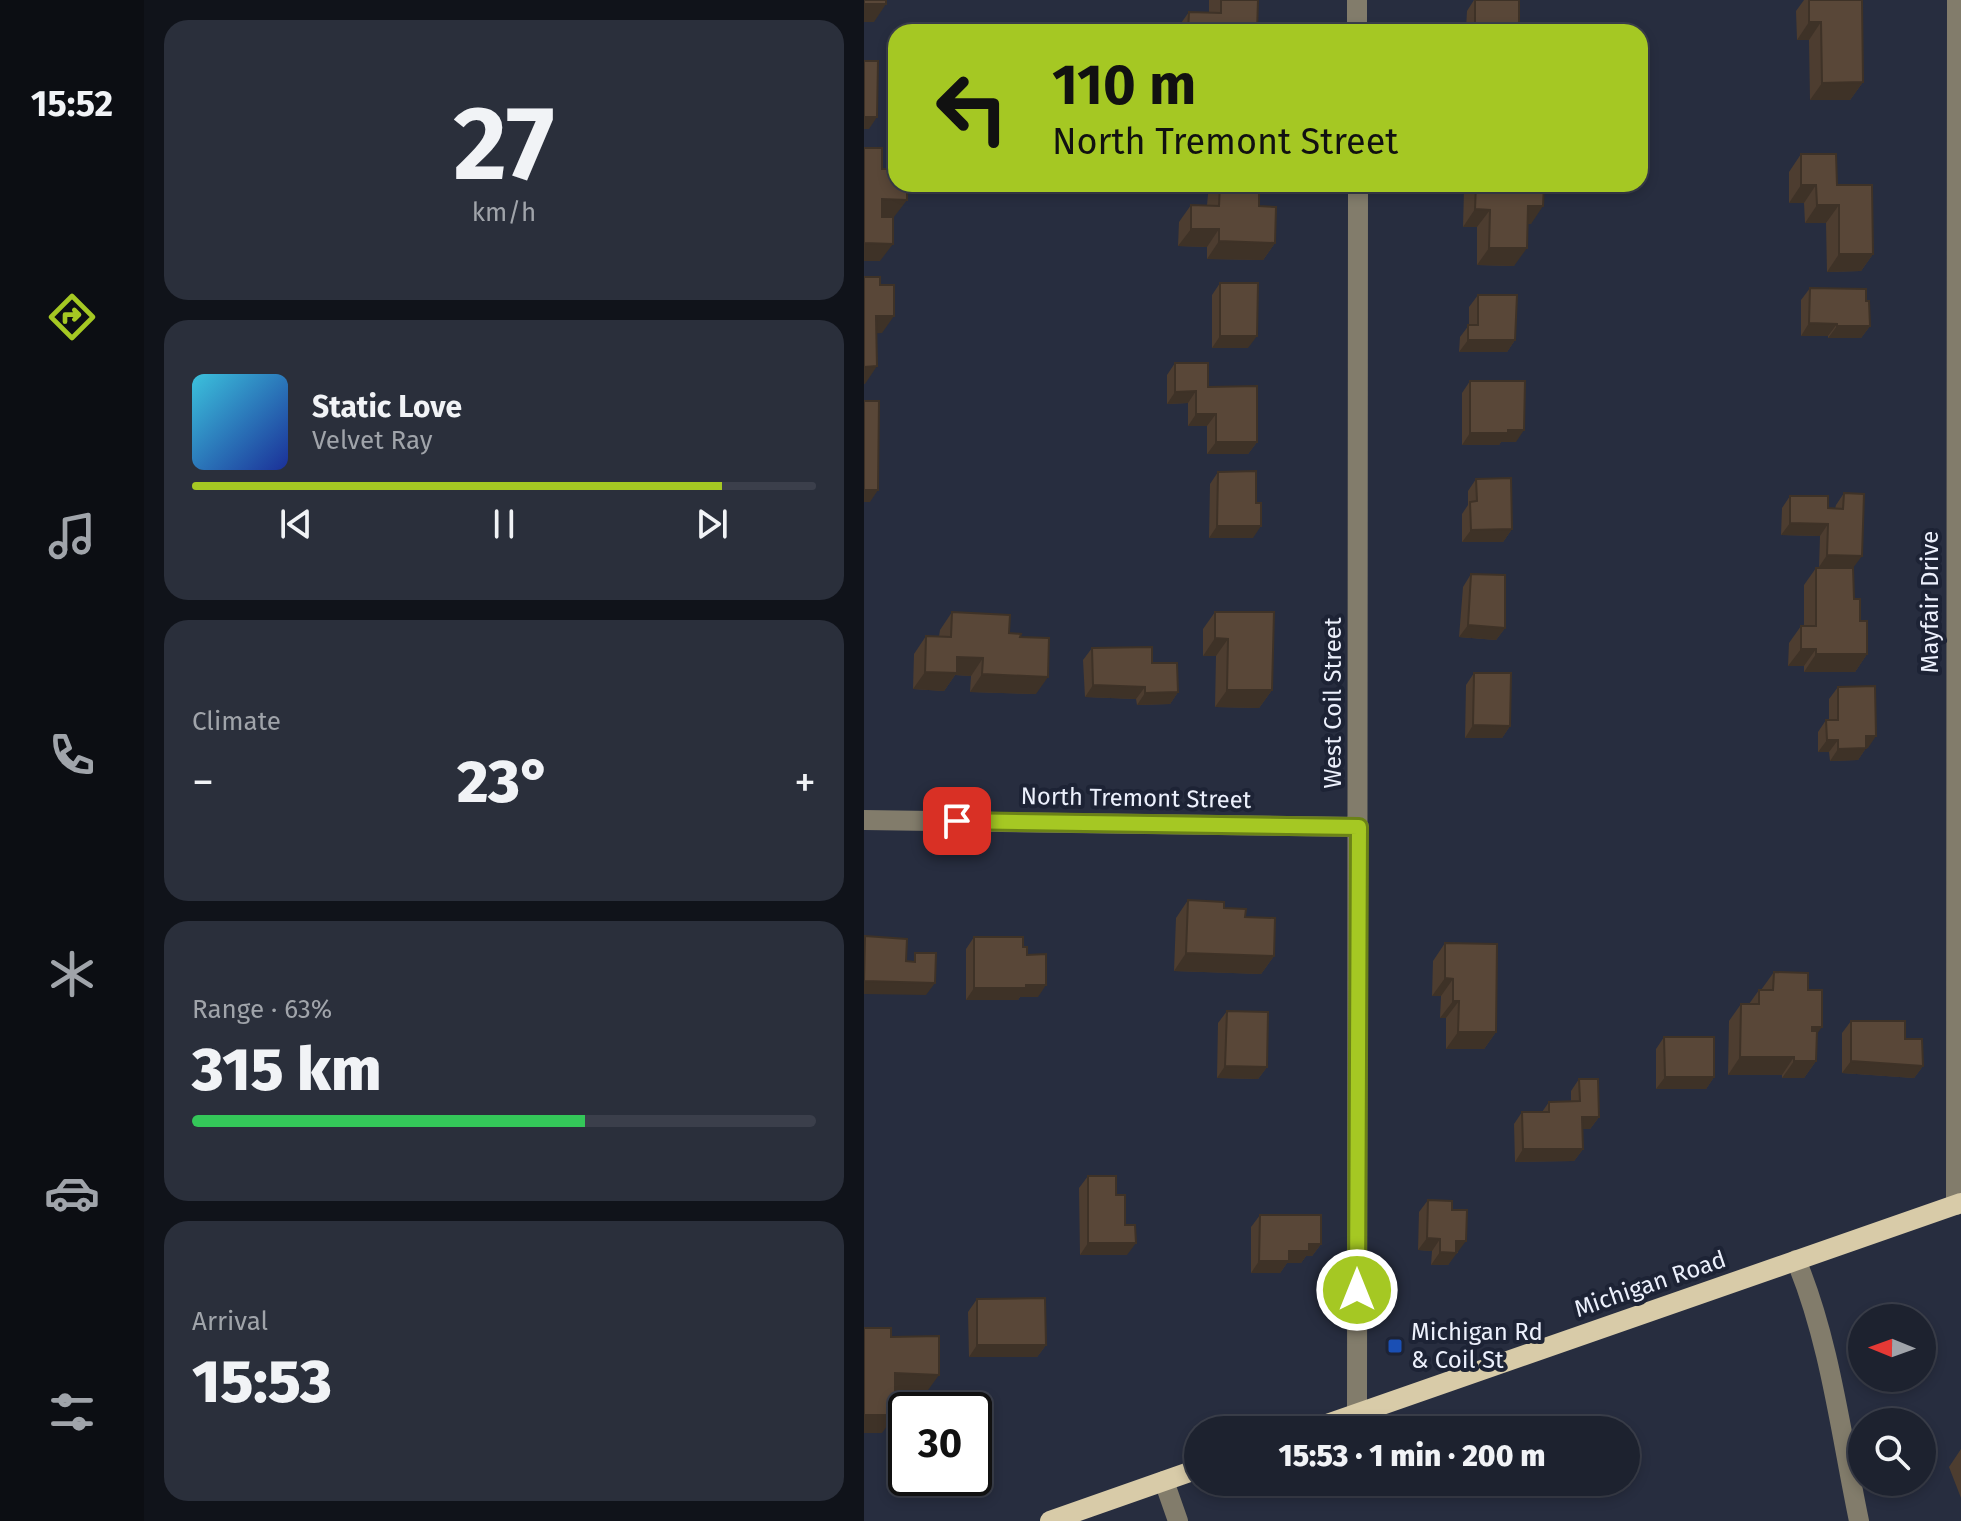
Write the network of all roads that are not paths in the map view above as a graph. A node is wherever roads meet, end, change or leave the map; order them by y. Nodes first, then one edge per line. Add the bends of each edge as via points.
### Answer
1 (1357, 0) edge
2 (1957, 0) edge
3 (1357, 24) edge
4 (1358, 192) edge
5 (864, 820) edge
6 (1359, 827) junction
7 (1958, 1204) edge
8 (1796, 1260) junction
9 (1357, 1414) junction
10 (1351, 1416) edge
11 (1184, 1474) edge
12 (1164, 1481) junction
13 (1050, 1521) edge
14 (1178, 1521) edge
15 (1859, 1521) edge

1 - 3 street
2 - 7 street, Mayfair Drive
4 - 6 street, West Coil Street
5 - 6 street, North Tremont Street
6 - 9 street, West Coil Street
7 - 8 main road, Michigan Road
8 - 9 main road, Michigan Road
8 - 15 street via 1821,1338
9 - 10 main road, Michigan Road
11 - 12 main road
12 - 13 main road
12 - 14 street

